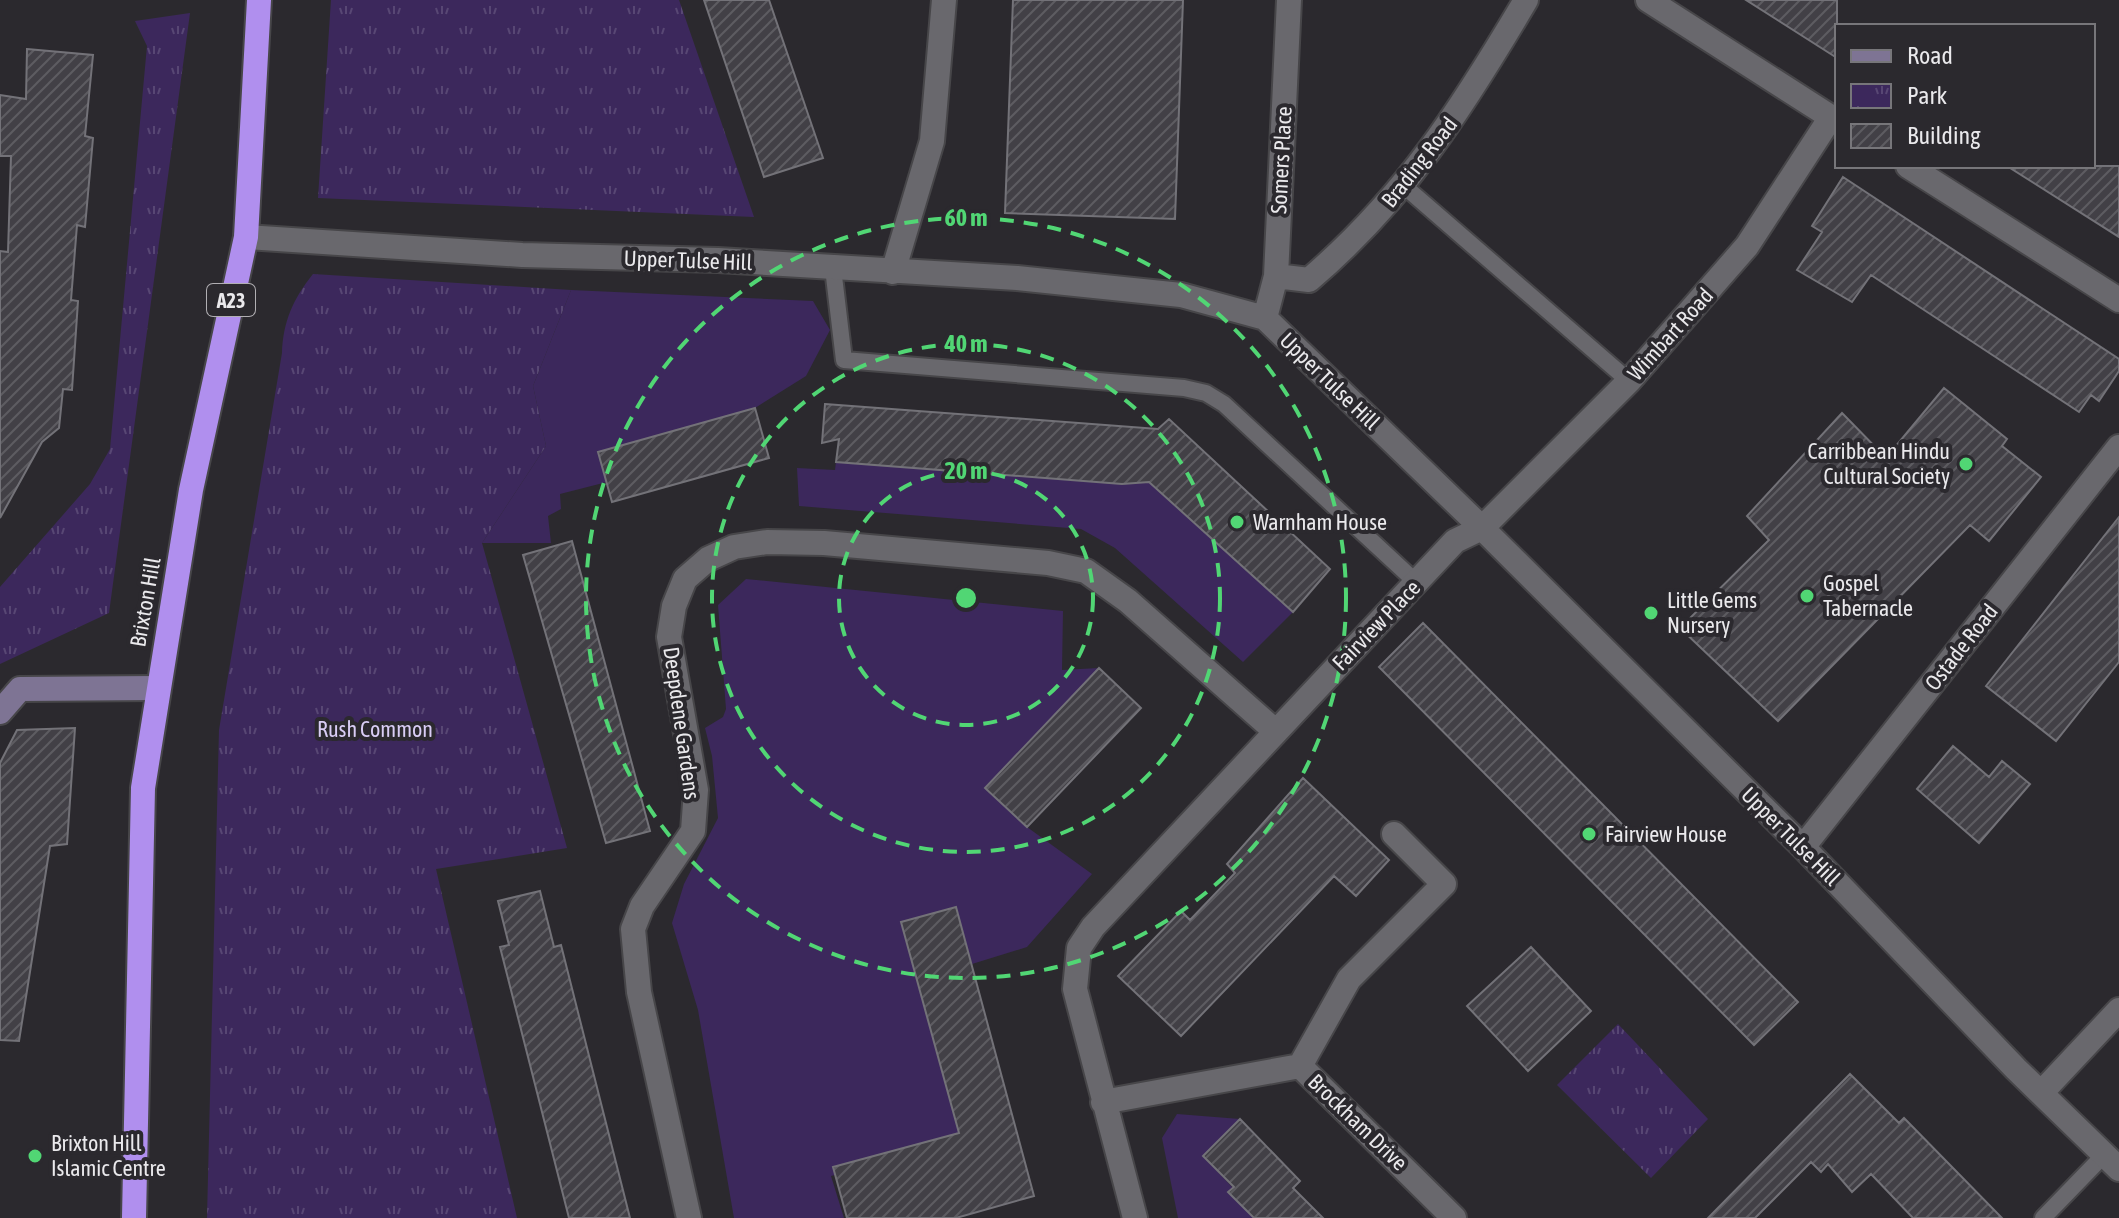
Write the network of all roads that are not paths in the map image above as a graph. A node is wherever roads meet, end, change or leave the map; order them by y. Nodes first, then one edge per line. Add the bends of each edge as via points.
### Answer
1 (259, 0) edge
2 (944, 0) edge
3 (1289, 0) edge
4 (1526, 0) edge
5 (1648, 0) edge
6 (1834, 119) edge
7 (1911, 168) edge
8 (1404, 186) junction
9 (246, 237) junction
10 (833, 268) junction
11 (893, 272) junction
12 (1276, 276) junction
13 (2119, 300) edge
14 (1265, 318) junction
15 (1629, 381) junction
16 (2119, 447) edge
17 (1482, 528) junction
18 (1417, 583) junction
19 (157, 688) junction
20 (0, 712) edge
21 (1274, 730) junction
22 (1394, 834) dead end
23 (1803, 847) junction
24 (2119, 1010) edge
25 (1300, 1066) junction
26 (2042, 1092) junction
27 (1103, 1102) junction
28 (2112, 1162) edge
29 (134, 1218) edge
30 (689, 1218) edge
31 (1135, 1218) edge
32 (1454, 1218) edge
33 (2043, 1218) edge

1 - 9 highway, Brixton Hill / A23
2 - 11 street via 932,141
3 - 12 street, Somers Place
4 - 8 street, Brading Road via 1471,92
5 - 6 street
6 - 15 street, Wimbart Road via 1747,246
7 - 13 street
8 - 12 street, Brading Road via 1309,280
8 - 15 lane
9 - 10 street, Upper Tulse Hill
9 - 19 highway, Brixton Hill / A23 via 191,490
10 - 11 street, Upper Tulse Hill
10 - 18 lane via 844,360 1206,393
11 - 14 street, Upper Tulse Hill via 1181,295
12 - 14 street, Somers Place
14 - 17 street, Upper Tulse Hill
15 - 17 street, Wimbart Road
16 - 23 street, Ostade Road
17 - 18 street, Fairview Place via 1455,541
17 - 23 street, Upper Tulse Hill
18 - 21 street, Fairview Place
19 - 20 street via 20,689
19 - 29 highway, Brixton Hill / A23 via 143,788
21 - 27 street, Fairview Place via 1079,948 1075,989
21 - 30 street, Deepdene Gardens via 1128,601 1086,571 824,543 767,542 734,547 708,559 685,579 669,637 696,790 693,831 642,906 633,929 639,992
22 - 25 street via 1444,884 1349,979
23 - 26 street, Upper Tulse Hill
24 - 26 street
25 - 27 street, Brockham Drive
25 - 32 street, Brockham Drive
26 - 28 street, Upper Tulse Hill
27 - 31 street, Fairview Place
28 - 33 lane

